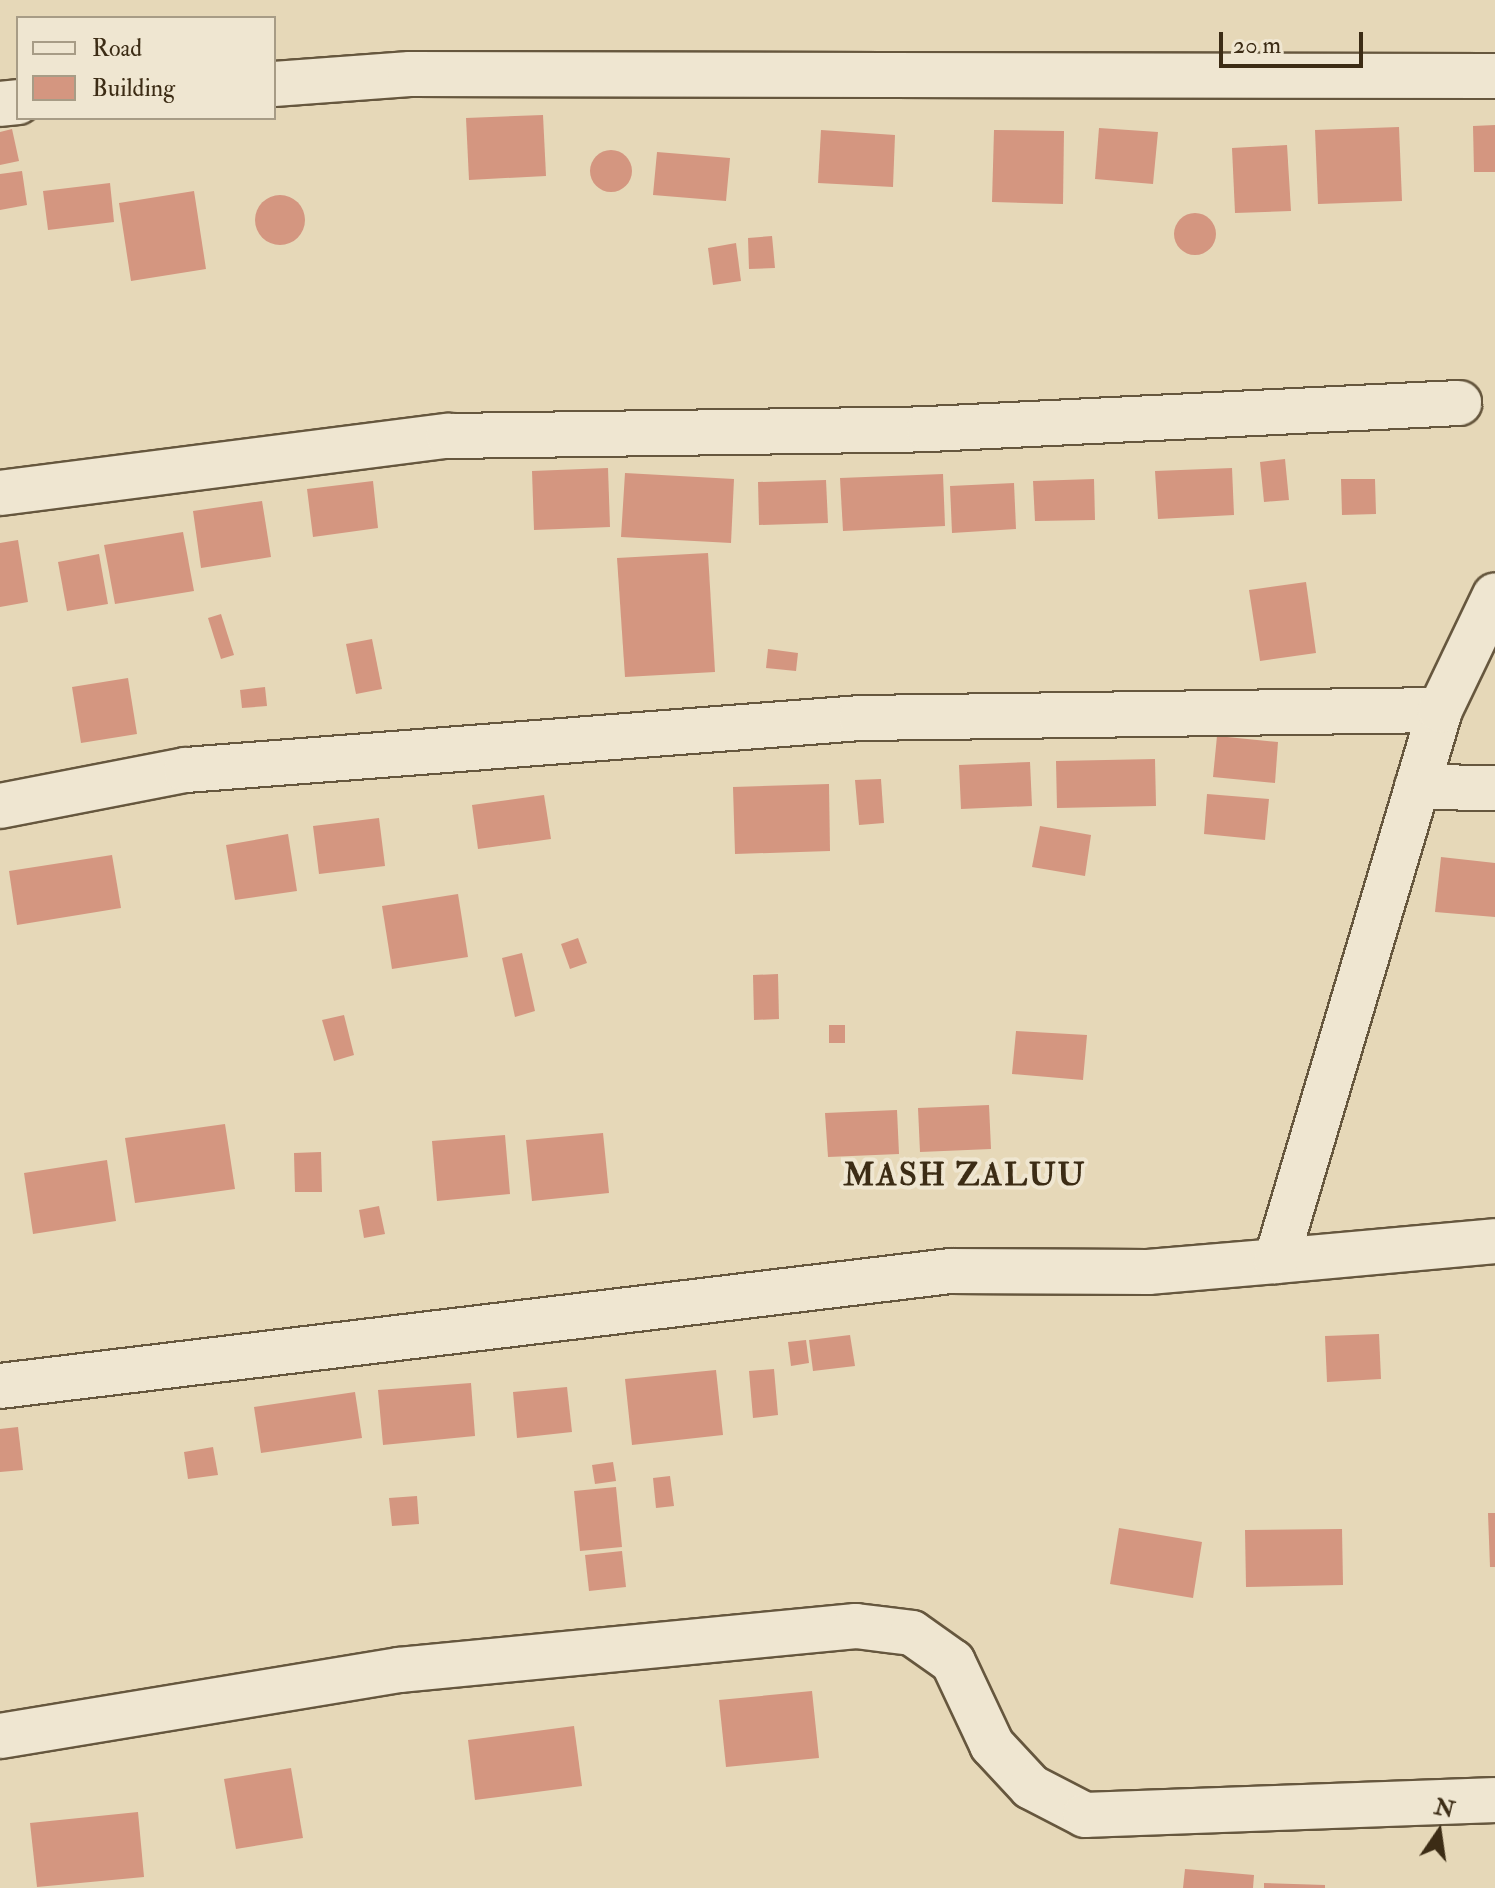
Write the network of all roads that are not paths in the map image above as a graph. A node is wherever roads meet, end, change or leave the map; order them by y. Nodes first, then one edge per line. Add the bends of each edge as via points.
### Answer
1 (1495, 76) edge
2 (276, 84) edge
3 (1459, 403) dead end
4 (0, 493) edge
5 (1495, 595) edge
6 (1440, 710) junction
7 (1417, 787) junction
8 (1495, 788) edge
9 (0, 806) edge
10 (1495, 1241) edge
11 (1276, 1261) junction
12 (0, 1386) edge
13 (0, 1736) edge
14 (1495, 1800) edge

1 - 2 street via 410,74
3 - 4 street via 929,429 448,436
5 - 6 street
6 - 7 street
6 - 9 street via 861,718 186,770
7 - 8 street
7 - 11 street
10 - 11 street
11 - 12 street via 1148,1272 950,1271
13 - 14 street via 399,1670 856,1626 912,1633 953,1662 992,1745 1031,1787 1085,1815

